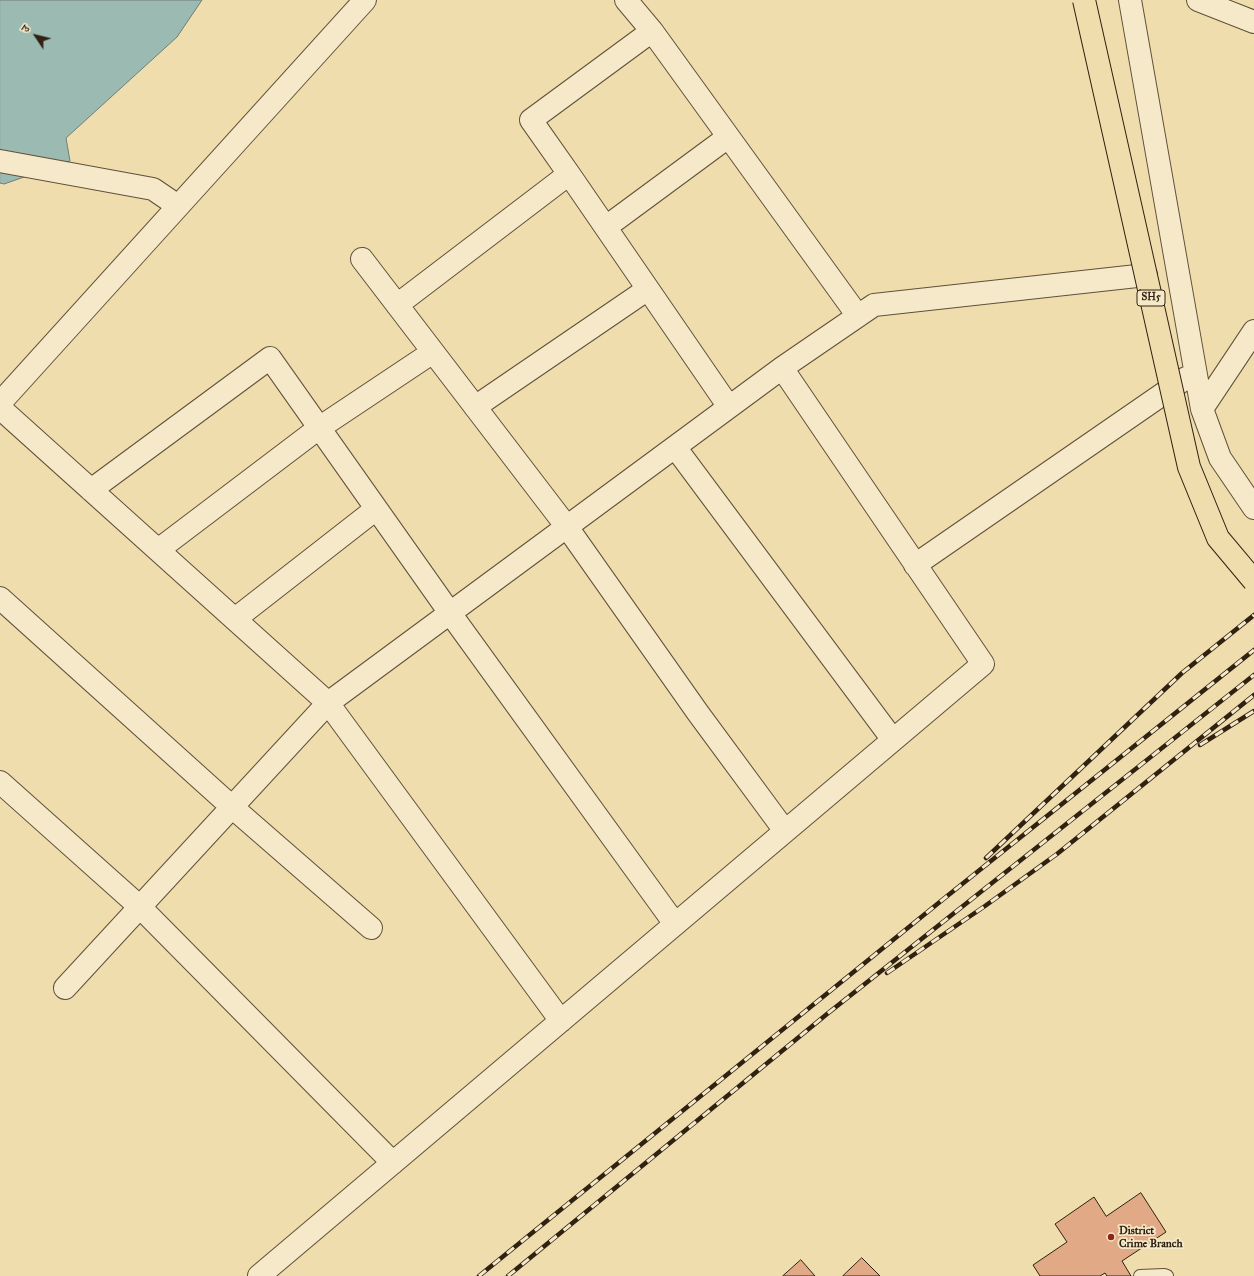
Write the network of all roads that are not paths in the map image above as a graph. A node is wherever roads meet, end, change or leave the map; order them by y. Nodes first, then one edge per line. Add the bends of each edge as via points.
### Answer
1 (365, 0) edge
2 (626, 0) edge
3 (1084, 0) edge
4 (1130, 0) edge
5 (1198, 0) edge
6 (1254, 22) edge
7 (652, 31) junction
8 (728, 136) junction
9 (0, 161) edge
10 (569, 174) junction
11 (178, 206) junction
12 (606, 227) junction
13 (362, 259) dead end
14 (1146, 275) junction
15 (648, 289) junction
16 (397, 305) junction
17 (858, 316) junction
18 (1254, 331) edge
19 (434, 352) junction
20 (782, 368) junction
21 (1195, 372) junction
22 (0, 403) edge
23 (475, 407) junction
24 (729, 407) junction
25 (0, 408) edge
26 (1202, 409) junction
27 (319, 428) junction
28 (675, 447) junction
29 (91, 490) junction
30 (1254, 508) edge
31 (376, 509) junction
32 (567, 527) junction
33 (158, 550) junction
34 (915, 565) junction
35 (1254, 581) edge
36 (0, 598) edge
37 (450, 613) junction
38 (235, 619) junction
39 (328, 703) junction
40 (893, 740) junction
41 (0, 782) edge
42 (232, 807) junction
43 (785, 831) junction
44 (140, 907) junction
45 (675, 924) junction
46 (371, 928) dead end
47 (65, 988) dead end
48 (561, 1021) junction
49 (393, 1163) junction
50 (259, 1276) edge
51 (1140, 1276) edge
52 (1166, 1276) edge

1 - 11 street
2 - 7 street
3 - 14 main road, SH5, bridge
4 - 21 street
5 - 6 street
7 - 8 street
7 - 10 street via 531,120
8 - 12 street
8 - 17 street
9 - 11 street via 153,189
10 - 12 street
10 - 16 street
11 - 22 street
12 - 15 street
13 - 16 street
14 - 17 street via 874,305
14 - 35 main road, SH5, bridge via 1189,467 1218,538
15 - 23 street
15 - 24 street
16 - 19 street
17 - 20 street
18 - 26 street
19 - 23 street
19 - 27 street
20 - 24 street
20 - 34 street
21 - 26 street
21 - 34 street
23 - 32 street
24 - 28 street
25 - 29 street
26 - 30 street via 1220,458
27 - 29 street via 270,358
27 - 31 street
27 - 33 street
28 - 32 street
28 - 40 street
29 - 33 street
31 - 37 street
31 - 38 street
32 - 37 street
32 - 43 street
33 - 38 street
34 - 40 street via 983,664
36 - 42 street
37 - 39 street
37 - 45 street
38 - 39 street
39 - 42 street
39 - 48 street
40 - 43 street
41 - 44 street
42 - 44 street
42 - 46 street
43 - 45 street
44 - 47 street
44 - 49 street
45 - 48 street
48 - 49 street
49 - 50 street
51 - 52 lane

